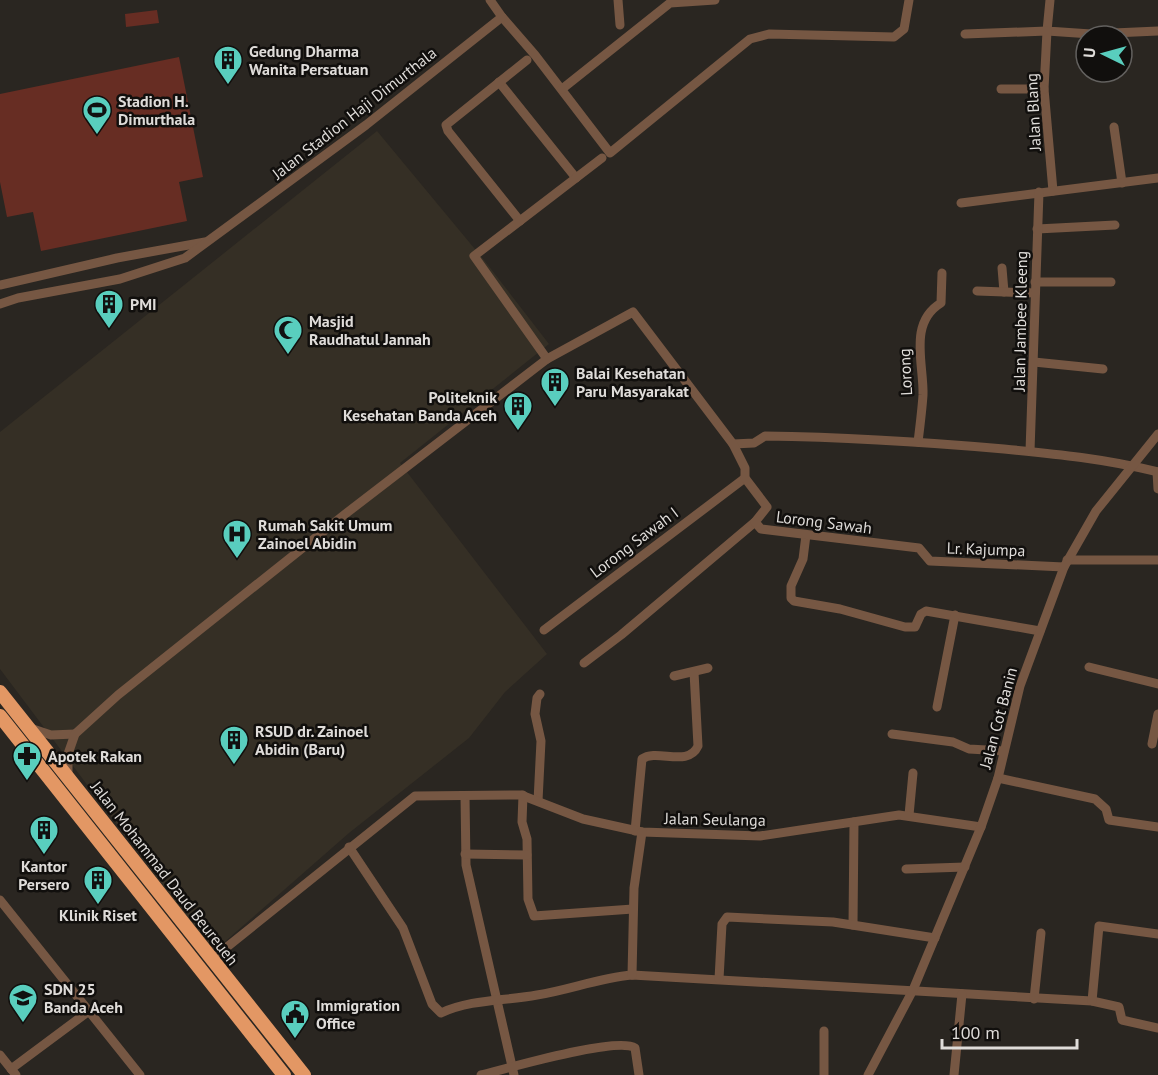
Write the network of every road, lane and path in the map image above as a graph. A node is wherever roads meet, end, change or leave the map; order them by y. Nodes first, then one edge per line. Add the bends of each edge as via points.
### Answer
1 (490, 0) edge
2 (618, 0) edge
3 (715, 0) edge
4 (909, 0) edge
5 (1050, 0) edge
6 (502, 17) junction
7 (620, 25) dead end
8 (1047, 31) junction
9 (1158, 31) edge
10 (965, 34) dead end
11 (527, 60) dead end
12 (499, 82) junction
13 (562, 89) junction
14 (1000, 89) dead end
15 (1044, 89) junction
16 (1114, 127) dead end
17 (602, 158) dead end
18 (576, 178) junction
19 (1158, 178) edge
20 (1122, 183) junction
21 (1053, 191) junction
22 (1039, 192) junction
23 (961, 203) dead end
24 (520, 221) junction
25 (1115, 225) dead end
26 (1037, 229) junction
27 (205, 243) junction
28 (117, 258) junction
29 (1002, 268) dead end
30 (59, 271) junction
31 (942, 273) dead end
32 (120, 279) junction
33 (1035, 282) junction
34 (1112, 282) dead end
35 (0, 285) edge
36 (62, 290) junction
37 (977, 291) dead end
38 (1004, 292) junction
39 (1035, 293) junction
40 (0, 304) edge
41 (547, 359) junction
42 (1034, 362) junction
43 (1103, 369) dead end
44 (1158, 434) edge
45 (918, 442) junction
46 (733, 444) junction
47 (1030, 452) junction
48 (1134, 465) junction
49 (1158, 472) edge
50 (745, 478) junction
51 (1158, 489) edge
52 (755, 522) junction
53 (806, 535) junction
54 (915, 547) joint
55 (1158, 560) edge
56 (1065, 563) junction
57 (954, 615) junction
58 (544, 630) dead end
59 (1040, 631) junction
60 (584, 663) dead end
61 (1089, 667) dead end
62 (708, 668) dead end
63 (694, 672) junction
64 (674, 676) dead end
65 (1158, 684) edge
66 (0, 692) edge
67 (540, 694) dead end
68 (938, 707) dead end
69 (1158, 714) edge
70 (0, 716) edge
71 (28, 727) junction
72 (75, 734) junction
73 (892, 734) dead end
74 (1152, 744) dead end
75 (1004, 751) junction
76 (913, 773) dead end
77 (68, 777) junction
78 (998, 778) junction
79 (523, 795) junction
80 (465, 796) junction
81 (538, 801) junction
82 (909, 815) junction
83 (854, 822) junction
84 (108, 826) junction
85 (981, 827) junction
86 (1158, 827) edge
87 (638, 831) junction
88 (96, 837) junction
89 (350, 847) junction
90 (465, 854) junction
91 (528, 855) junction
92 (965, 867) junction
93 (906, 869) dead end
94 (0, 900) edge
95 (633, 909) junction
96 (854, 925) junction
97 (1041, 933) dead end
98 (1158, 934) edge
99 (935, 938) junction
100 (212, 959) junction
101 (632, 975) junction
102 (719, 979) junction
103 (913, 990) junction
104 (962, 994) junction
105 (1034, 999) junction
106 (495, 1000) junction
107 (1092, 1001) junction
108 (89, 1011) junction
109 (1158, 1028) edge
110 (824, 1031) dead end
111 (0, 1055) edge
112 (513, 1071) edge
113 (13, 1072) edge
114 (140, 1075) edge
115 (284, 1075) edge
116 (304, 1075) edge
117 (481, 1075) edge
118 (639, 1075) edge
119 (824, 1075) edge
120 (868, 1075) edge
121 (954, 1075) edge

1 - 6 street
2 - 7 street
3 - 13 street via 670,3
4 - 13 street via 904,29 894,37 769,34 750,39 610,153
5 - 8 street, Jalan Blang
6 - 13 street
6 - 27 street, Jalan Stadion Haji Dimurthala via 315,164
8 - 9 street
8 - 10 street
8 - 15 street, Jalan Blang
11 - 12 street
12 - 18 street
12 - 24 street via 448,120 447,130
14 - 15 street
15 - 21 street, Jalan Blang
16 - 20 street
17 - 18 street
18 - 24 street
19 - 20 street
20 - 21 street
21 - 22 street
22 - 23 street
22 - 26 street, Jalan Jambee Kleeng
24 - 41 street via 474,256
25 - 26 street
26 - 33 street, Jalan Jambee Kleeng
27 - 28 street, Jalan Stadion Haji Dimurthala
27 - 32 street, Jalan Stadion Haji Dimurthala via 185,258
28 - 30 street, Jalan Stadion Haji Dimurthala
28 - 32 street
29 - 38 street
30 - 35 street, Jalan Stadion Haji Dimurthala
30 - 36 street
31 - 45 street, Lorong via 941,303 932,309 919,336 923,393
32 - 36 street, Jalan Stadion Haji Dimurthala
33 - 34 street
33 - 39 street, Jalan Jambee Kleeng
36 - 40 street, Jalan Stadion Haji Dimurthala
37 - 38 street
38 - 39 street
39 - 42 street, Jalan Jambee Kleeng
41 - 46 street, Lorong Sawah via 633,312
41 - 72 street via 118,695
42 - 43 street
42 - 47 street, Jalan Jambee Kleeng
44 - 48 street, Jalan Cot Banin
45 - 46 street via 765,436 754,443
45 - 47 street
46 - 50 street, Lorong Sawah via 745,468
47 - 48 street
48 - 49 street
48 - 56 street, Jalan Cot Banin via 1096,512
49 - 51 street
50 - 52 street, Lorong Sawah via 767,507
50 - 58 street, Lorong Sawah I
52 - 53 street, Lorong Sawah via 760,530
52 - 60 street
53 - 54 street, Lorong Sawah
53 - 57 street via 803,559 790,591 794,601 912,628 924,611
54 - 56 street, Lr. Kajumpa via 930,561
55 - 56 street, Lr. Kajumpa
56 - 59 street, Jalan Cot Banin
57 - 59 street
57 - 68 street
59 - 75 street, Jalan Cot Banin via 1020,686
61 - 65 street
62 - 63 street
63 - 64 street
63 - 87 street via 698,746 687,756 648,755 642,759
66 - 71 highway, Jalan Mohammad Daud Beureueh
67 - 81 street via 535,714 541,741
69 - 74 street
70 - 88 highway, Jalan Mohammad Daud Beureueh
71 - 72 street via 51,735
71 - 77 highway, Jalan Mohammad Daud Beureueh
72 - 77 street via 68,754
73 - 75 street via 953,742 969,749
75 - 78 street, Jalan Cot Banin
76 - 82 street
77 - 84 highway, Jalan Mohammad Daud Beureueh
78 - 85 street, Jalan Cot Banin
78 - 86 street via 1095,799 1106,809 1109,820
79 - 80 street
79 - 81 street, Jalan Seulanga
79 - 91 street via 522,822
80 - 89 street via 409,798
80 - 90 street
81 - 87 street, Jalan Seulanga via 583,819
82 - 83 street, Jalan Seulanga
82 - 85 street, Jalan Seulanga
83 - 87 street, Jalan Seulanga via 744,837
83 - 96 street
84 - 88 highway
84 - 100 highway, Jalan Mohammad Daud Beureueh
85 - 92 street, Jalan Cot Banin
87 - 95 street
88 - 115 highway, Jalan Mohammad Daud Beureueh
89 - 100 street
89 - 106 street via 403,928 432,1004 441,1013 453,1007
90 - 91 street
90 - 106 street
91 - 95 street via 528,899 534,915
92 - 93 street
92 - 99 street, Jalan Cot Banin
94 - 108 street
95 - 101 street
96 - 99 street
96 - 102 street via 727,917 722,924
97 - 105 street
98 - 107 street via 1099,926
99 - 103 street, Jalan Cot Banin
100 - 116 highway, Jalan Mohammad Daud Beureueh
101 - 102 street
101 - 106 street
102 - 103 street
103 - 104 street
103 - 120 street, Jalan Cot Banin
104 - 105 street
104 - 121 street
105 - 107 street
106 - 112 street
107 - 109 street via 1119,1007 1122,1020
108 - 113 street
108 - 114 street
110 - 119 street
111 - 113 street
112 - 117 street
112 - 118 street via 574,1052 630,1044 636,1051

